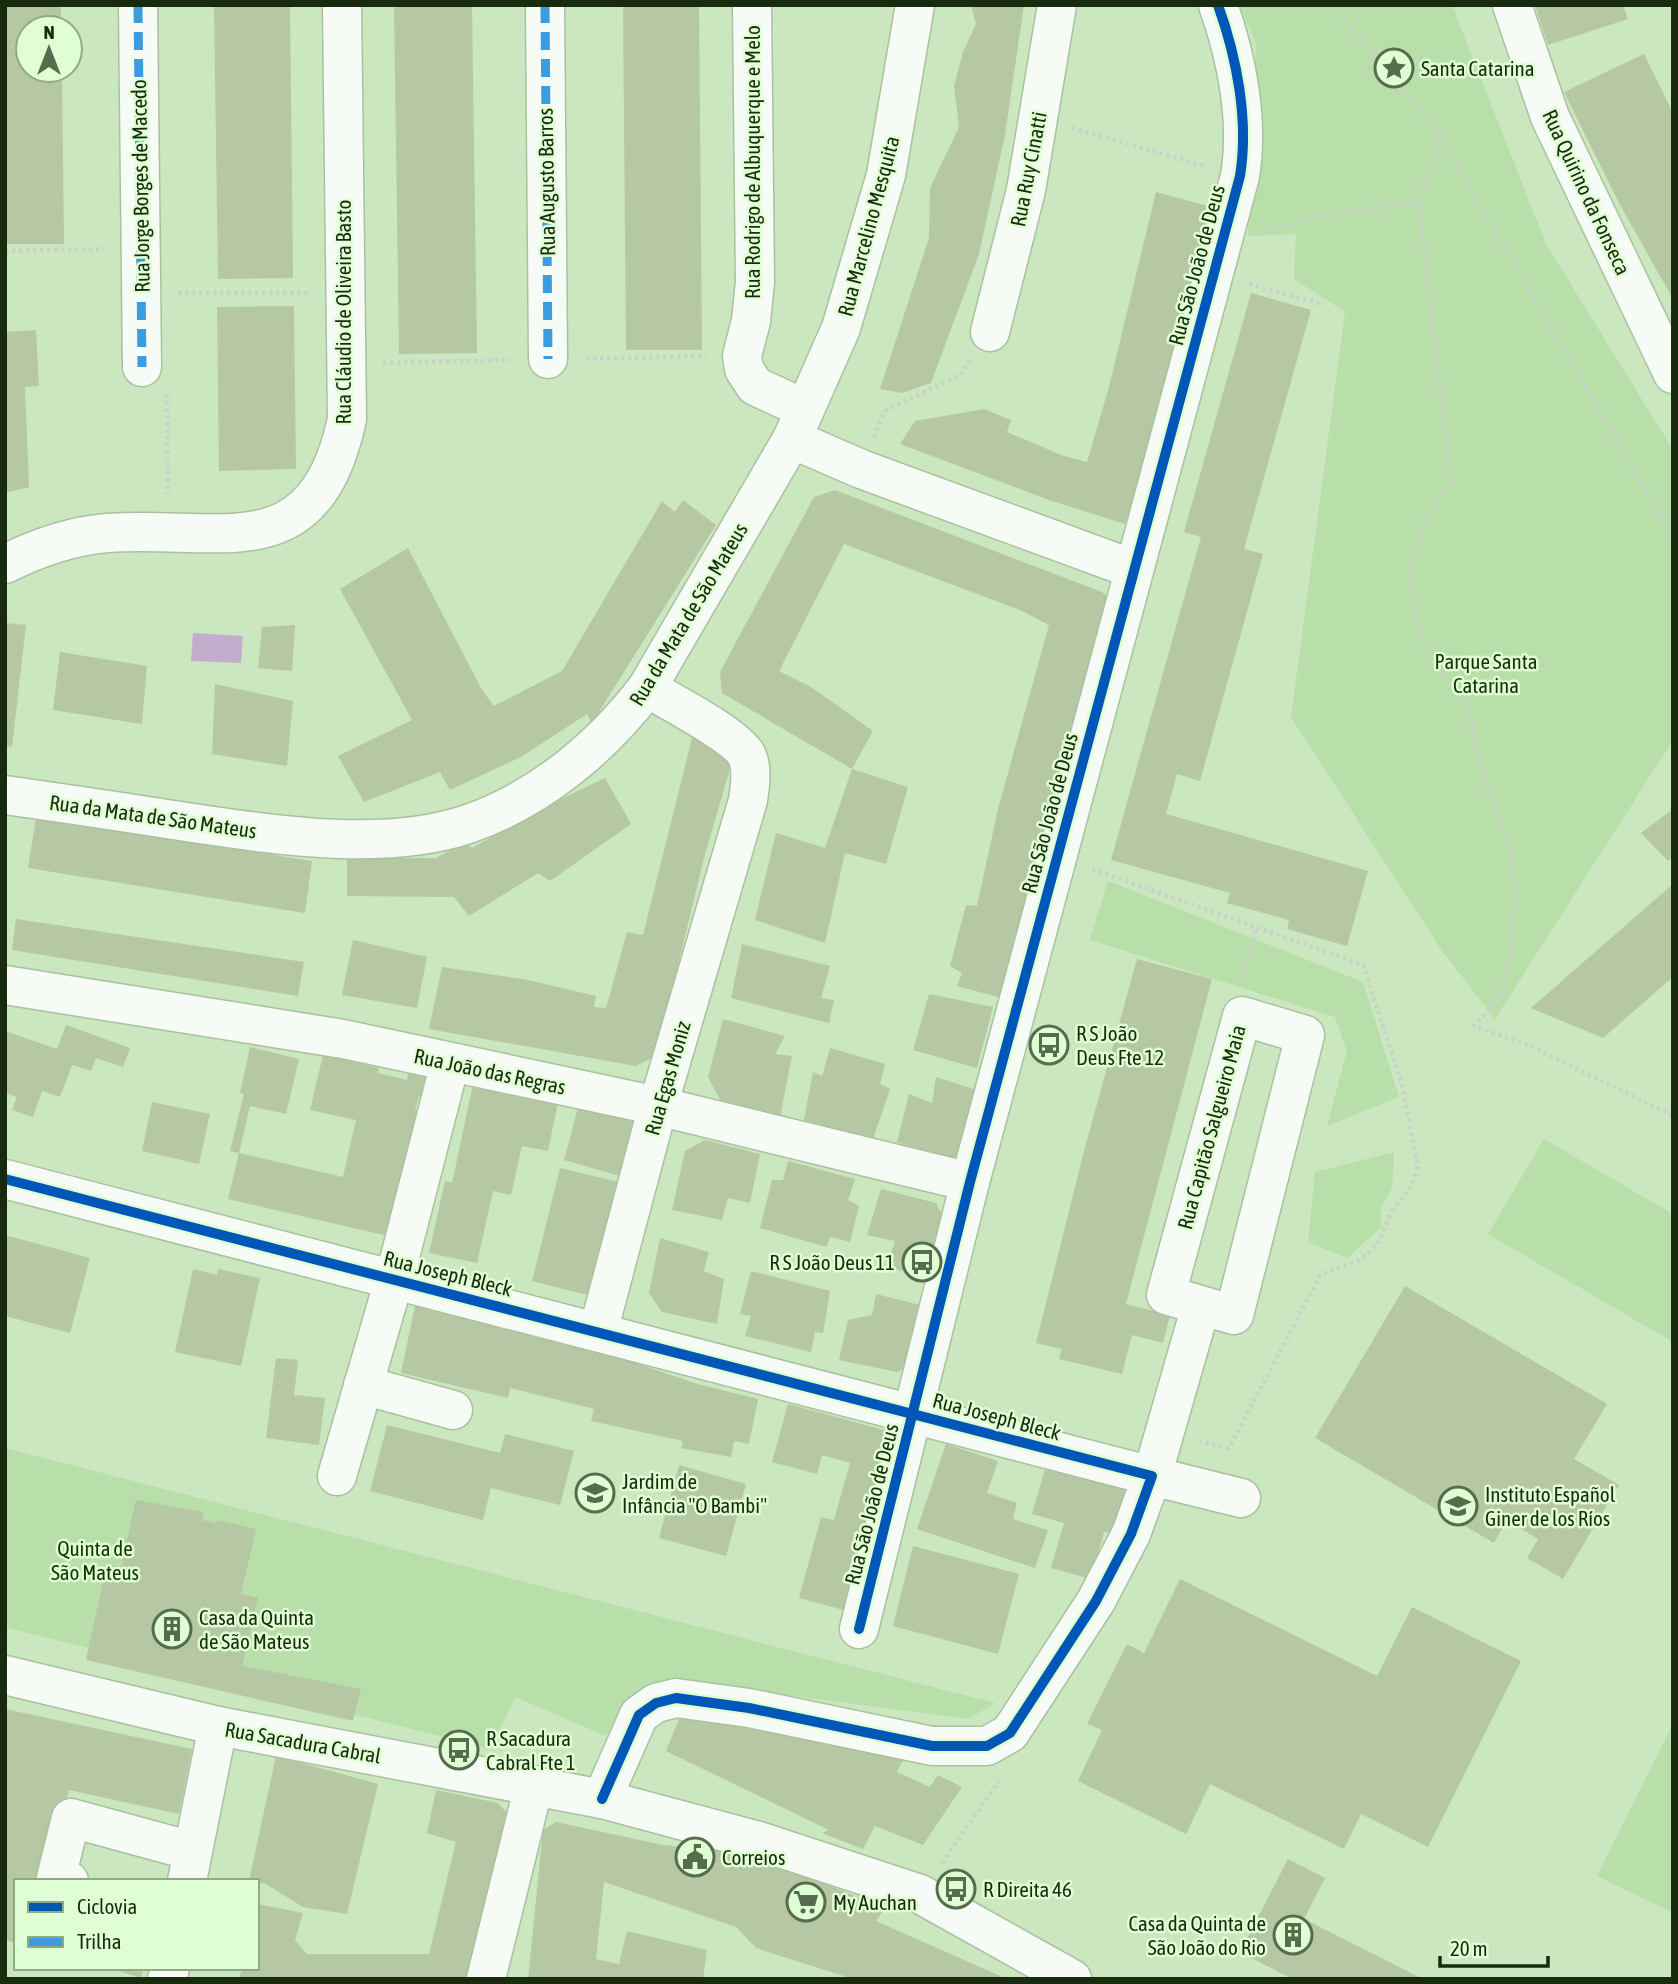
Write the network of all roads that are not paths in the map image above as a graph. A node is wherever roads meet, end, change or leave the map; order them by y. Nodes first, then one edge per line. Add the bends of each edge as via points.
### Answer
1 (138, 5) edge
2 (342, 5) edge
3 (545, 5) edge
4 (752, 5) edge
5 (915, 5) edge
6 (1057, 5) edge
7 (1218, 5) edge
8 (1512, 5) edge
9 (990, 332) dead end
10 (548, 359) dead end
11 (1673, 374) edge
12 (154, 380) road end
13 (798, 424) junction
14 (5, 564) edge
15 (1133, 569) junction
16 (648, 688) junction
17 (5, 795) edge
18 (5, 985) edge
19 (450, 1063) junction
20 (658, 1106) junction
21 (5, 1179) edge
22 (970, 1182) junction
23 (394, 1280) junction
24 (1201, 1306) junction
25 (598, 1332) junction
26 (363, 1385) junction
27 (453, 1410) dead end
28 (914, 1415) junction
29 (337, 1476) dead end
30 (1152, 1476) junction
31 (1241, 1498) dead end
32 (859, 1629) dead end
33 (5, 1675) edge
34 (218, 1726) junction
35 (533, 1788) junction
36 (602, 1799) junction
37 (189, 1866) edge
38 (60, 1879) edge
39 (486, 1979) edge
40 (1072, 1979) edge

1 - 12 street, Rua Jorge Borges de Macedo via 141,293
2 - 14 street, Rua Cláudio de Oliveira Basto via 347,419 325,482 281,523 253,533 108,533 32,550
3 - 10 street, Rua Augusto Barros
4 - 13 street, Rua Rodrigo de Albuquerque e Melo via 755,282 742,356 755,386
5 - 13 street, Rua Marcelino Mesquita via 886,175 841,328
6 - 9 street, Rua Ruy Cinatti via 1026,190
7 - 15 street, Rua São João de Deus via 1236,69 1244,150 1219,259
8 - 11 street, Rua Quirino da Fonseca via 1550,117
13 - 15 street via 861,469
13 - 16 street, Rua da Mata de São Mateus
15 - 22 street, Rua São João de Deus
16 - 17 street, Rua da Mata de São Mateus via 624,719 564,774 468,824 406,837 314,837 228,828
16 - 20 street, Rua Egas Moniz via 733,741 747,756 751,776
18 - 19 street, Rua João das Regras via 343,1039
19 - 20 street, Rua João das Regras
19 - 23 street
20 - 22 street, Rua João das Regras
20 - 25 street, Rua Egas Moniz
21 - 23 street, Rua Joseph Bleck
22 - 28 street, Rua São João de Deus
23 - 25 street, Rua Joseph Bleck
23 - 26 street
24 - 24 street, Rua Capitão Salgueiro Maia via 1234,1315 1305,1035 1242,1016 1166,1295
24 - 30 street
25 - 28 street, Rua Joseph Bleck
26 - 27 street
26 - 29 street
28 - 30 street, Rua Joseph Bleck
28 - 32 street, Rua São João de Deus
30 - 31 street, Rua Joseph Bleck
30 - 36 street via 1131,1534 1096,1601 1010,1733 988,1746 932,1745 676,1698 656,1703 639,1715
33 - 34 street, Rua Sacadura Cabral
34 - 35 street, Rua Sacadura Cabral
34 - 37 street
35 - 36 street, Rua Sacadura Cabral
35 - 39 street
36 - 40 street, Rua Sacadura Cabral via 762,1842 920,1894
37 - 38 street via 71,1818 56,1878

